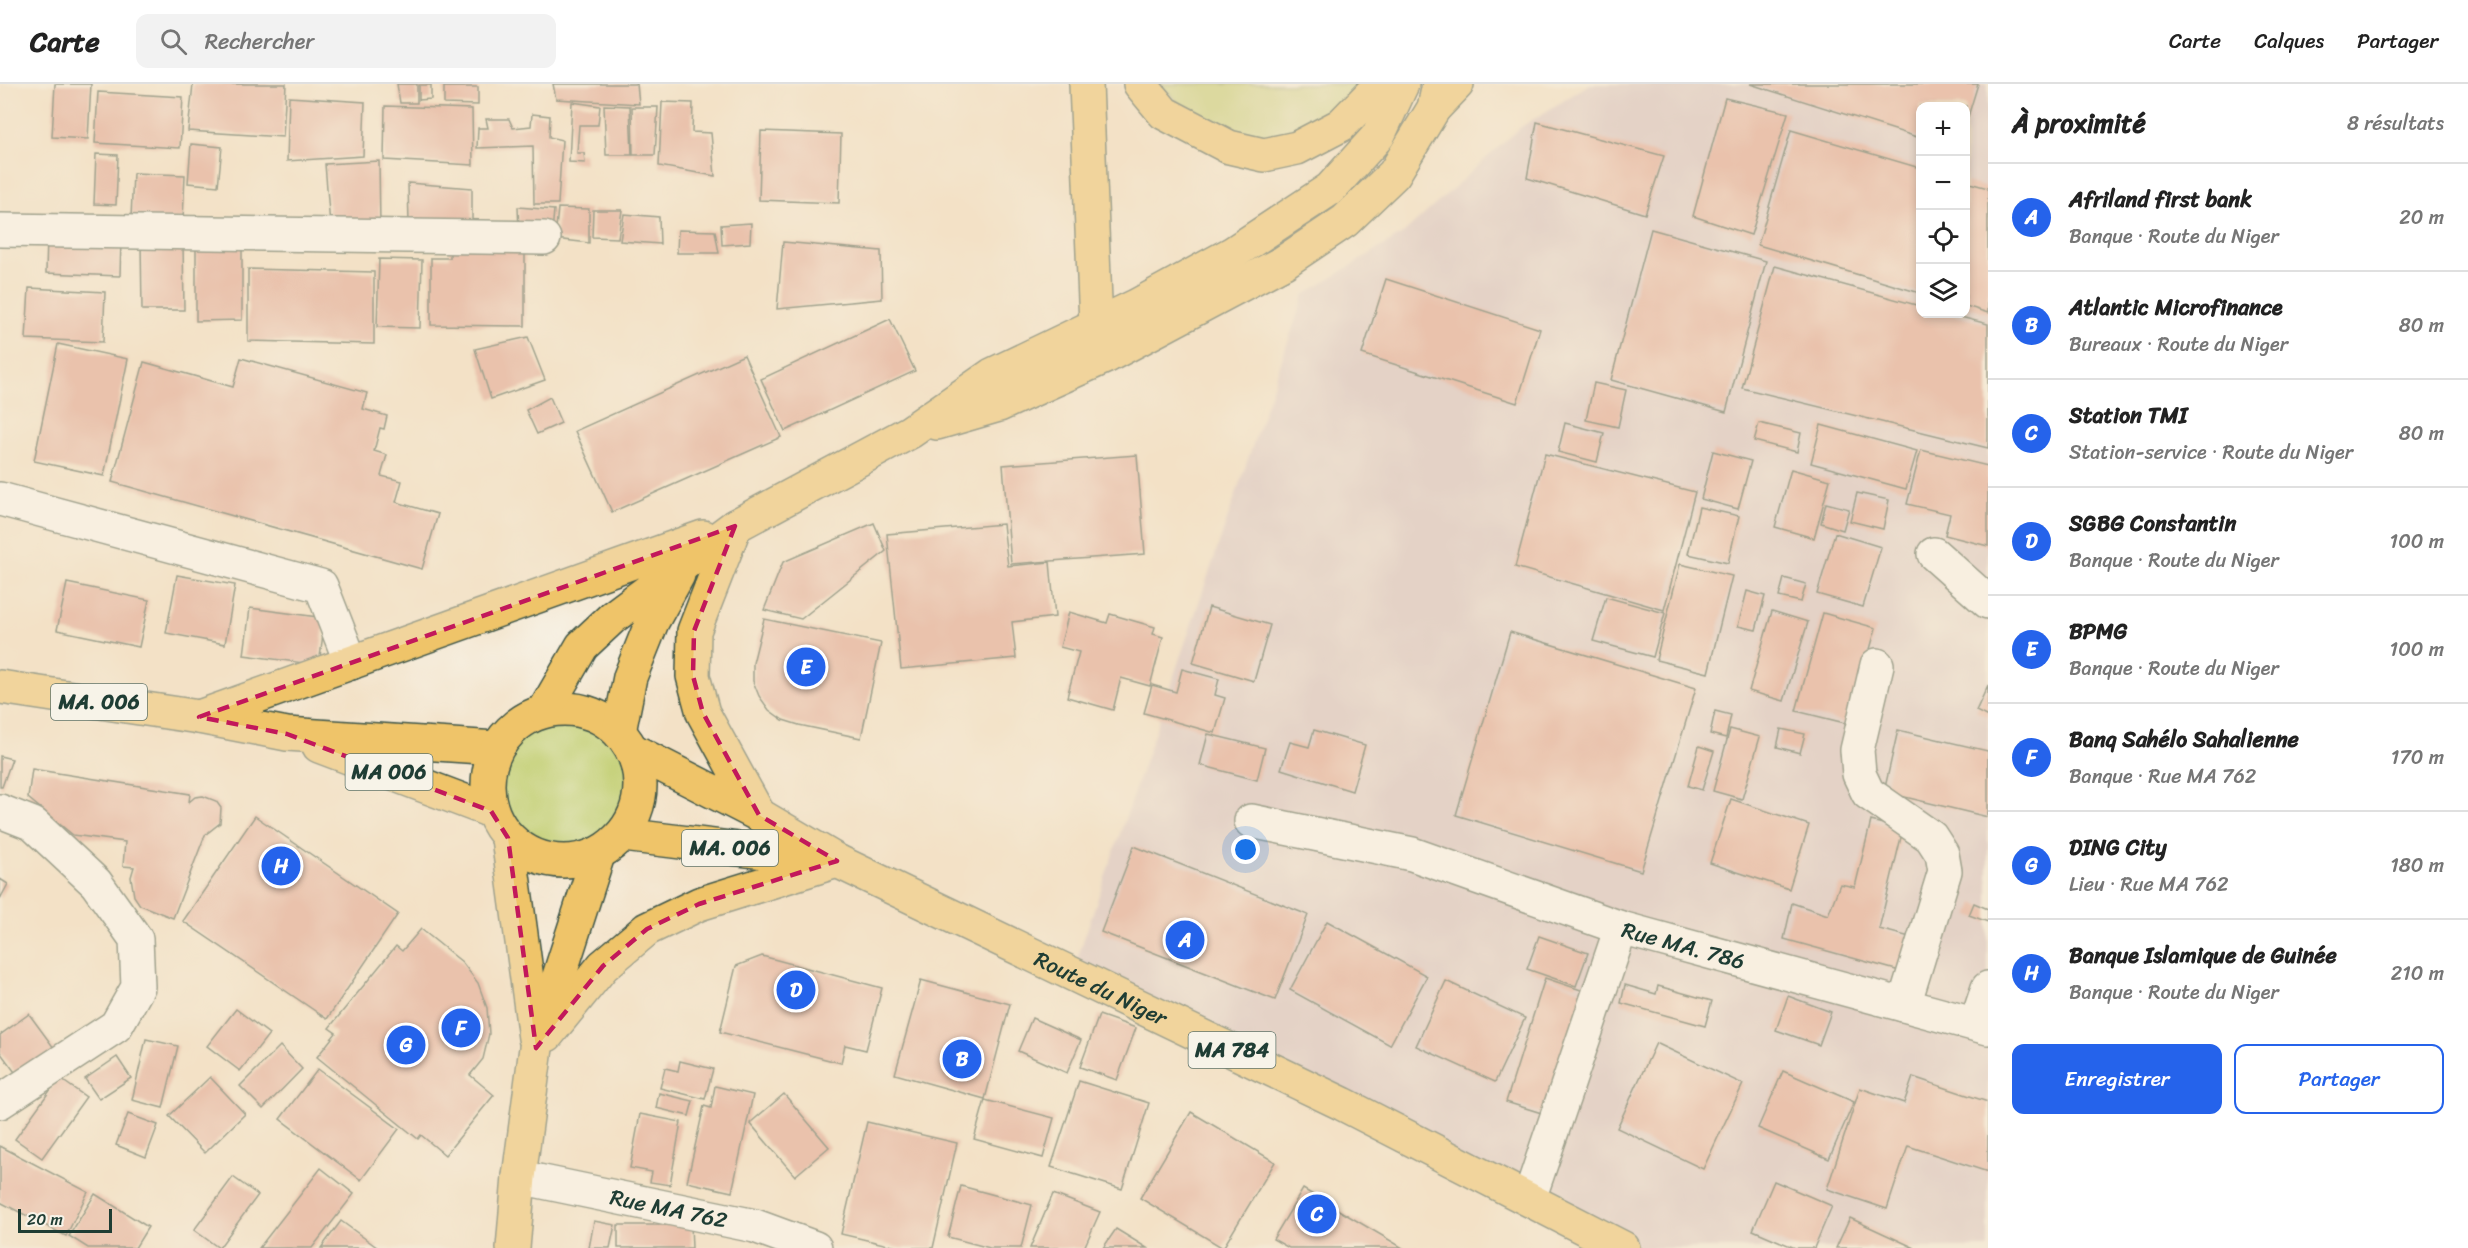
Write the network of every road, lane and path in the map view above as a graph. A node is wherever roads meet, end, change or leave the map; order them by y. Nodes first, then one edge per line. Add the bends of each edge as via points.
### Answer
1 (1086, 84) edge
2 (1140, 84) edge
3 (1381, 84) edge
4 (1402, 84) edge
5 (1457, 84) edge
6 (1437, 96) edge
7 (0, 230) edge
8 (544, 238) dead end
9 (1096, 325) junction
10 (1107, 356) junction
11 (910, 432) junction
12 (0, 499) edge
13 (735, 526) junction
14 (1934, 554) dead end
15 (685, 563) junction
16 (1988, 602) edge
17 (351, 663) junction
18 (1878, 665) dead end
19 (0, 687) edge
20 (545, 710) junction
21 (199, 717) junction
22 (287, 734) junction
23 (626, 741) junction
24 (496, 748) junction
25 (0, 811) edge
26 (491, 811) junction
27 (759, 815) junction
28 (1251, 821) dead end
29 (508, 838) junction
30 (610, 845) junction
31 (837, 861) junction
32 (1621, 928) junction
33 (1988, 988) edge
34 (1904, 1005) junction
35 (1982, 1026) edge
36 (536, 1048) junction
37 (0, 1102) edge
38 (519, 1177) junction
39 (1529, 1199) junction
40 (513, 1248) edge
41 (815, 1248) edge
42 (1623, 1248) edge

1 - 9 main road
2 - 3 main road via 1164,113 1229,147 1264,155 1297,148 1341,125
4 - 9 main road via 1378,136 1330,189 1233,253
5 - 6 main road
6 - 10 main road via 1394,174 1345,221 1284,262
7 - 8 street
9 - 10 main road
9 - 11 main road via 992,375
10 - 11 main road via 999,405
11 - 13 main road
12 - 17 street via 321,586
13 - 15 main road
13 - 17 main road
13 - 27 main road via 694,631 693,676 703,713
14 - 16 street
15 - 20 main road via 613,617 582,646
15 - 23 main road via 652,622 630,677
17 - 21 main road
18 - 34 street via 1857,750 1859,774 1868,793 1931,837 1942,854 1946,871
19 - 21 main road, MA. 006
20 - 23 main road via 572,708 597,716
20 - 24 main road via 508,731
21 - 22 main road
22 - 24 main road, MA 006
22 - 26 main road, MA 006
23 - 27 main road, Route du Niger / MA. 006
23 - 30 main road via 639,771 640,794 634,816
24 - 26 main road via 488,768
25 - 37 street via 33,824 96,883 136,939 138,987 116,1026
26 - 29 main road
27 - 31 main road, Route du Niger
28 - 32 street via 1412,854
29 - 30 main road via 527,853 550,861 574,862
29 - 36 main road
30 - 31 main road, Route du Niger / MA. 006
30 - 36 main road
31 - 36 main road via 699,904 647,929 603,966
31 - 39 main road, Route du Niger / MA 784 via 1332,1099
32 - 34 street, Rue MA. 786
32 - 39 street, Rue MA. 786
33 - 35 street
34 - 35 street, Rue MA. 786
36 - 38 main road
38 - 40 main road
38 - 41 street, Rue MA 762 via 755,1226
39 - 42 main road, Route du Niger / MA 784

